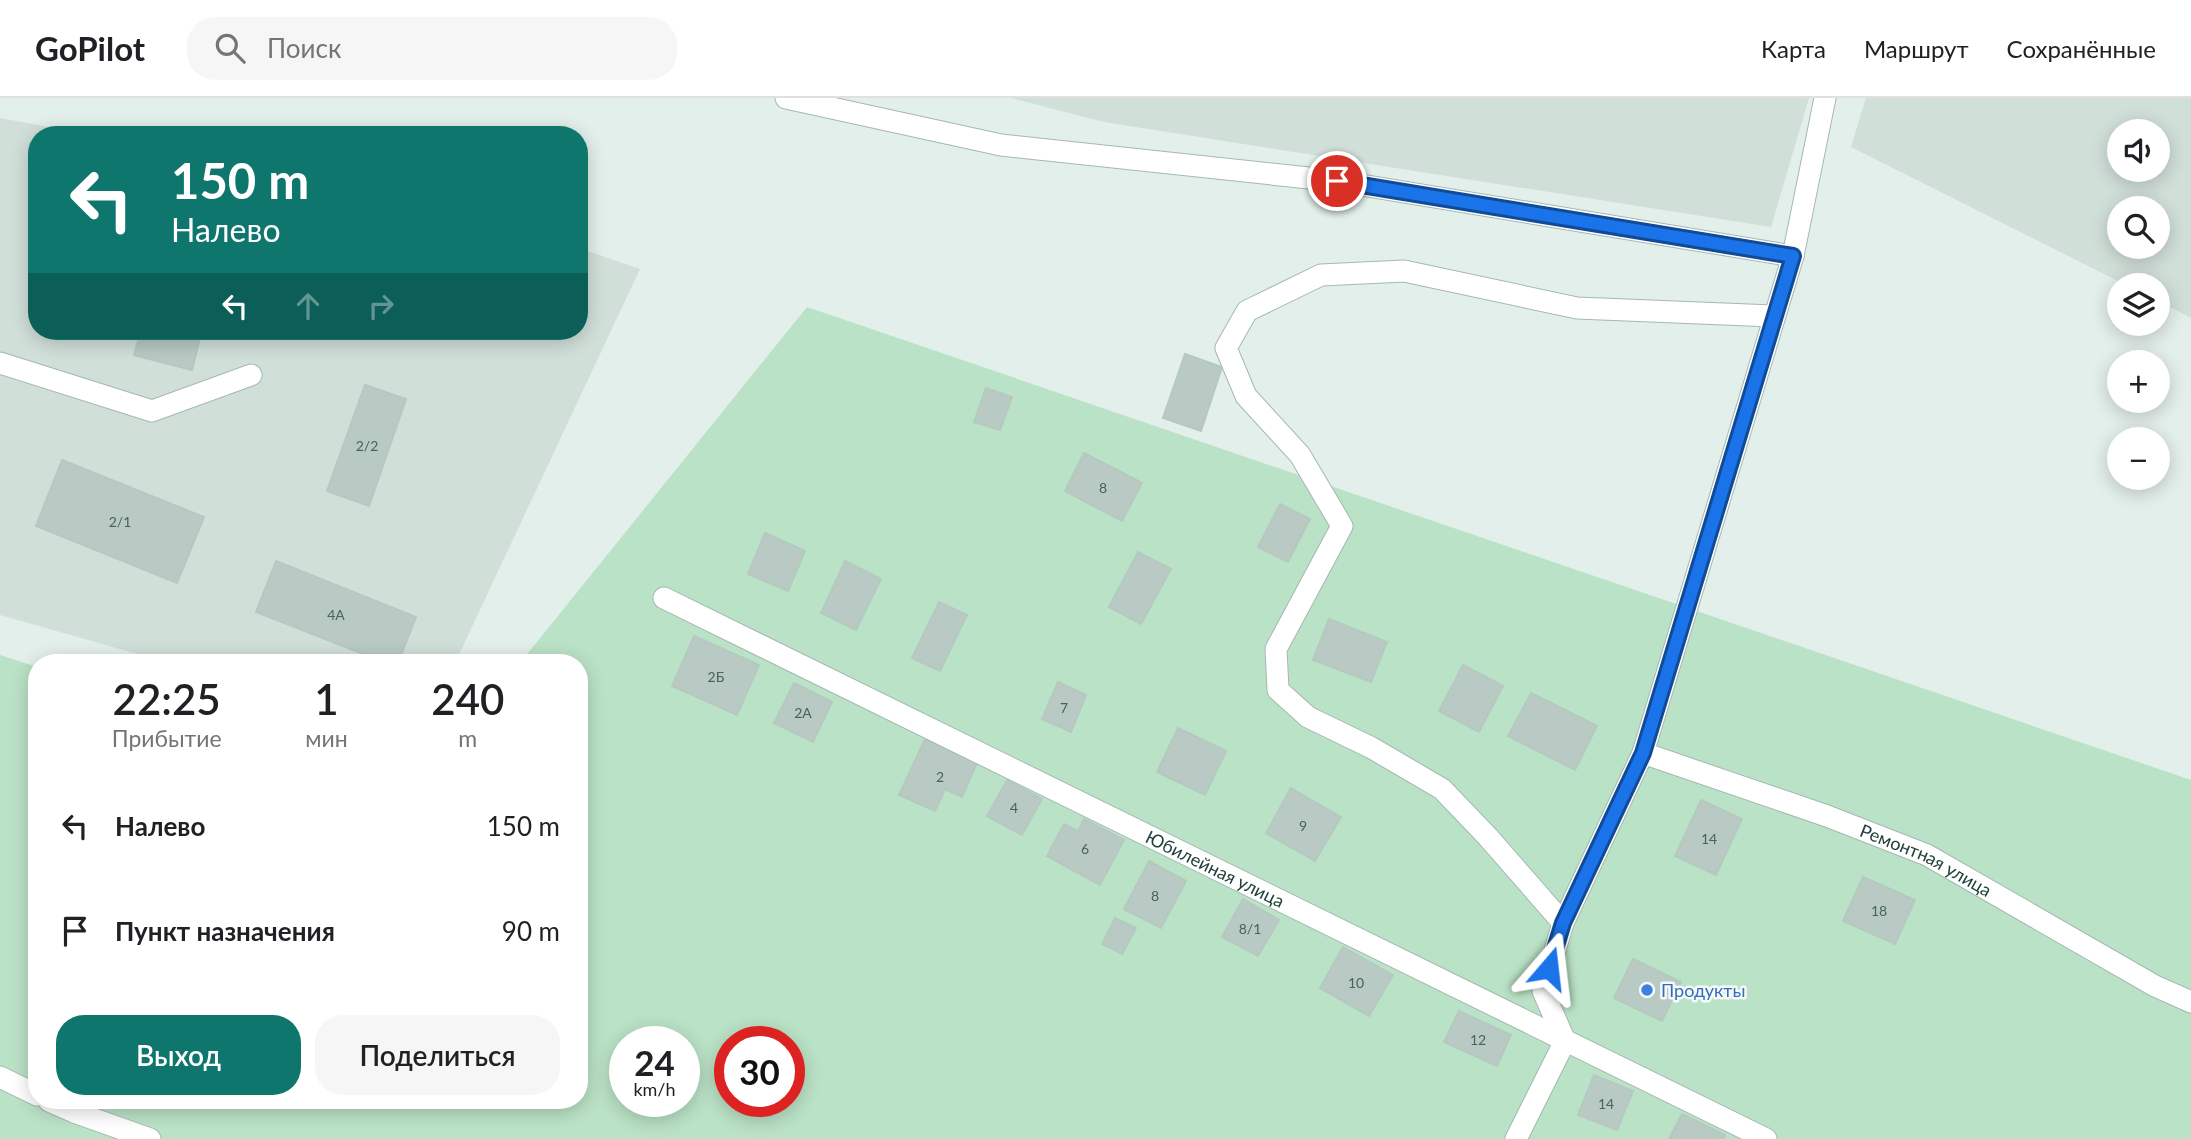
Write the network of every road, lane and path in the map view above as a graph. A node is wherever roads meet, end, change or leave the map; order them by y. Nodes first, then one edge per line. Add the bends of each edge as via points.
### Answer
1 (786, 98) edge
2 (1825, 98) edge
3 (1793, 256) junction
4 (1773, 316) junction
5 (0, 363) edge
6 (251, 375) dead end
7 (664, 598) dead end
8 (1643, 753) junction
9 (1563, 923) junction
10 (2191, 1002) edge
11 (1565, 1041) junction
12 (0, 1077) edge
13 (28, 1091) edge
14 (67, 1109) edge
15 (150, 1139) edge
16 (1516, 1139) edge
17 (1766, 1139) edge

1 - 3 street via 1001,145 1337,181
2 - 3 street
3 - 4 street
4 - 8 street
4 - 9 street via 1577,307 1404,271 1321,275 1247,312 1226,348 1246,396 1300,455 1342,526 1276,649 1278,690 1308,717 1442,789
5 - 6 street via 152,411
7 - 11 street, Юбилейная улица
8 - 9 street
8 - 10 street, Ремонтная улица via 1927,855 2155,986
9 - 11 street via 1543,991
11 - 16 street
11 - 17 street, Юбилейная улица
12 - 13 street
14 - 15 street

